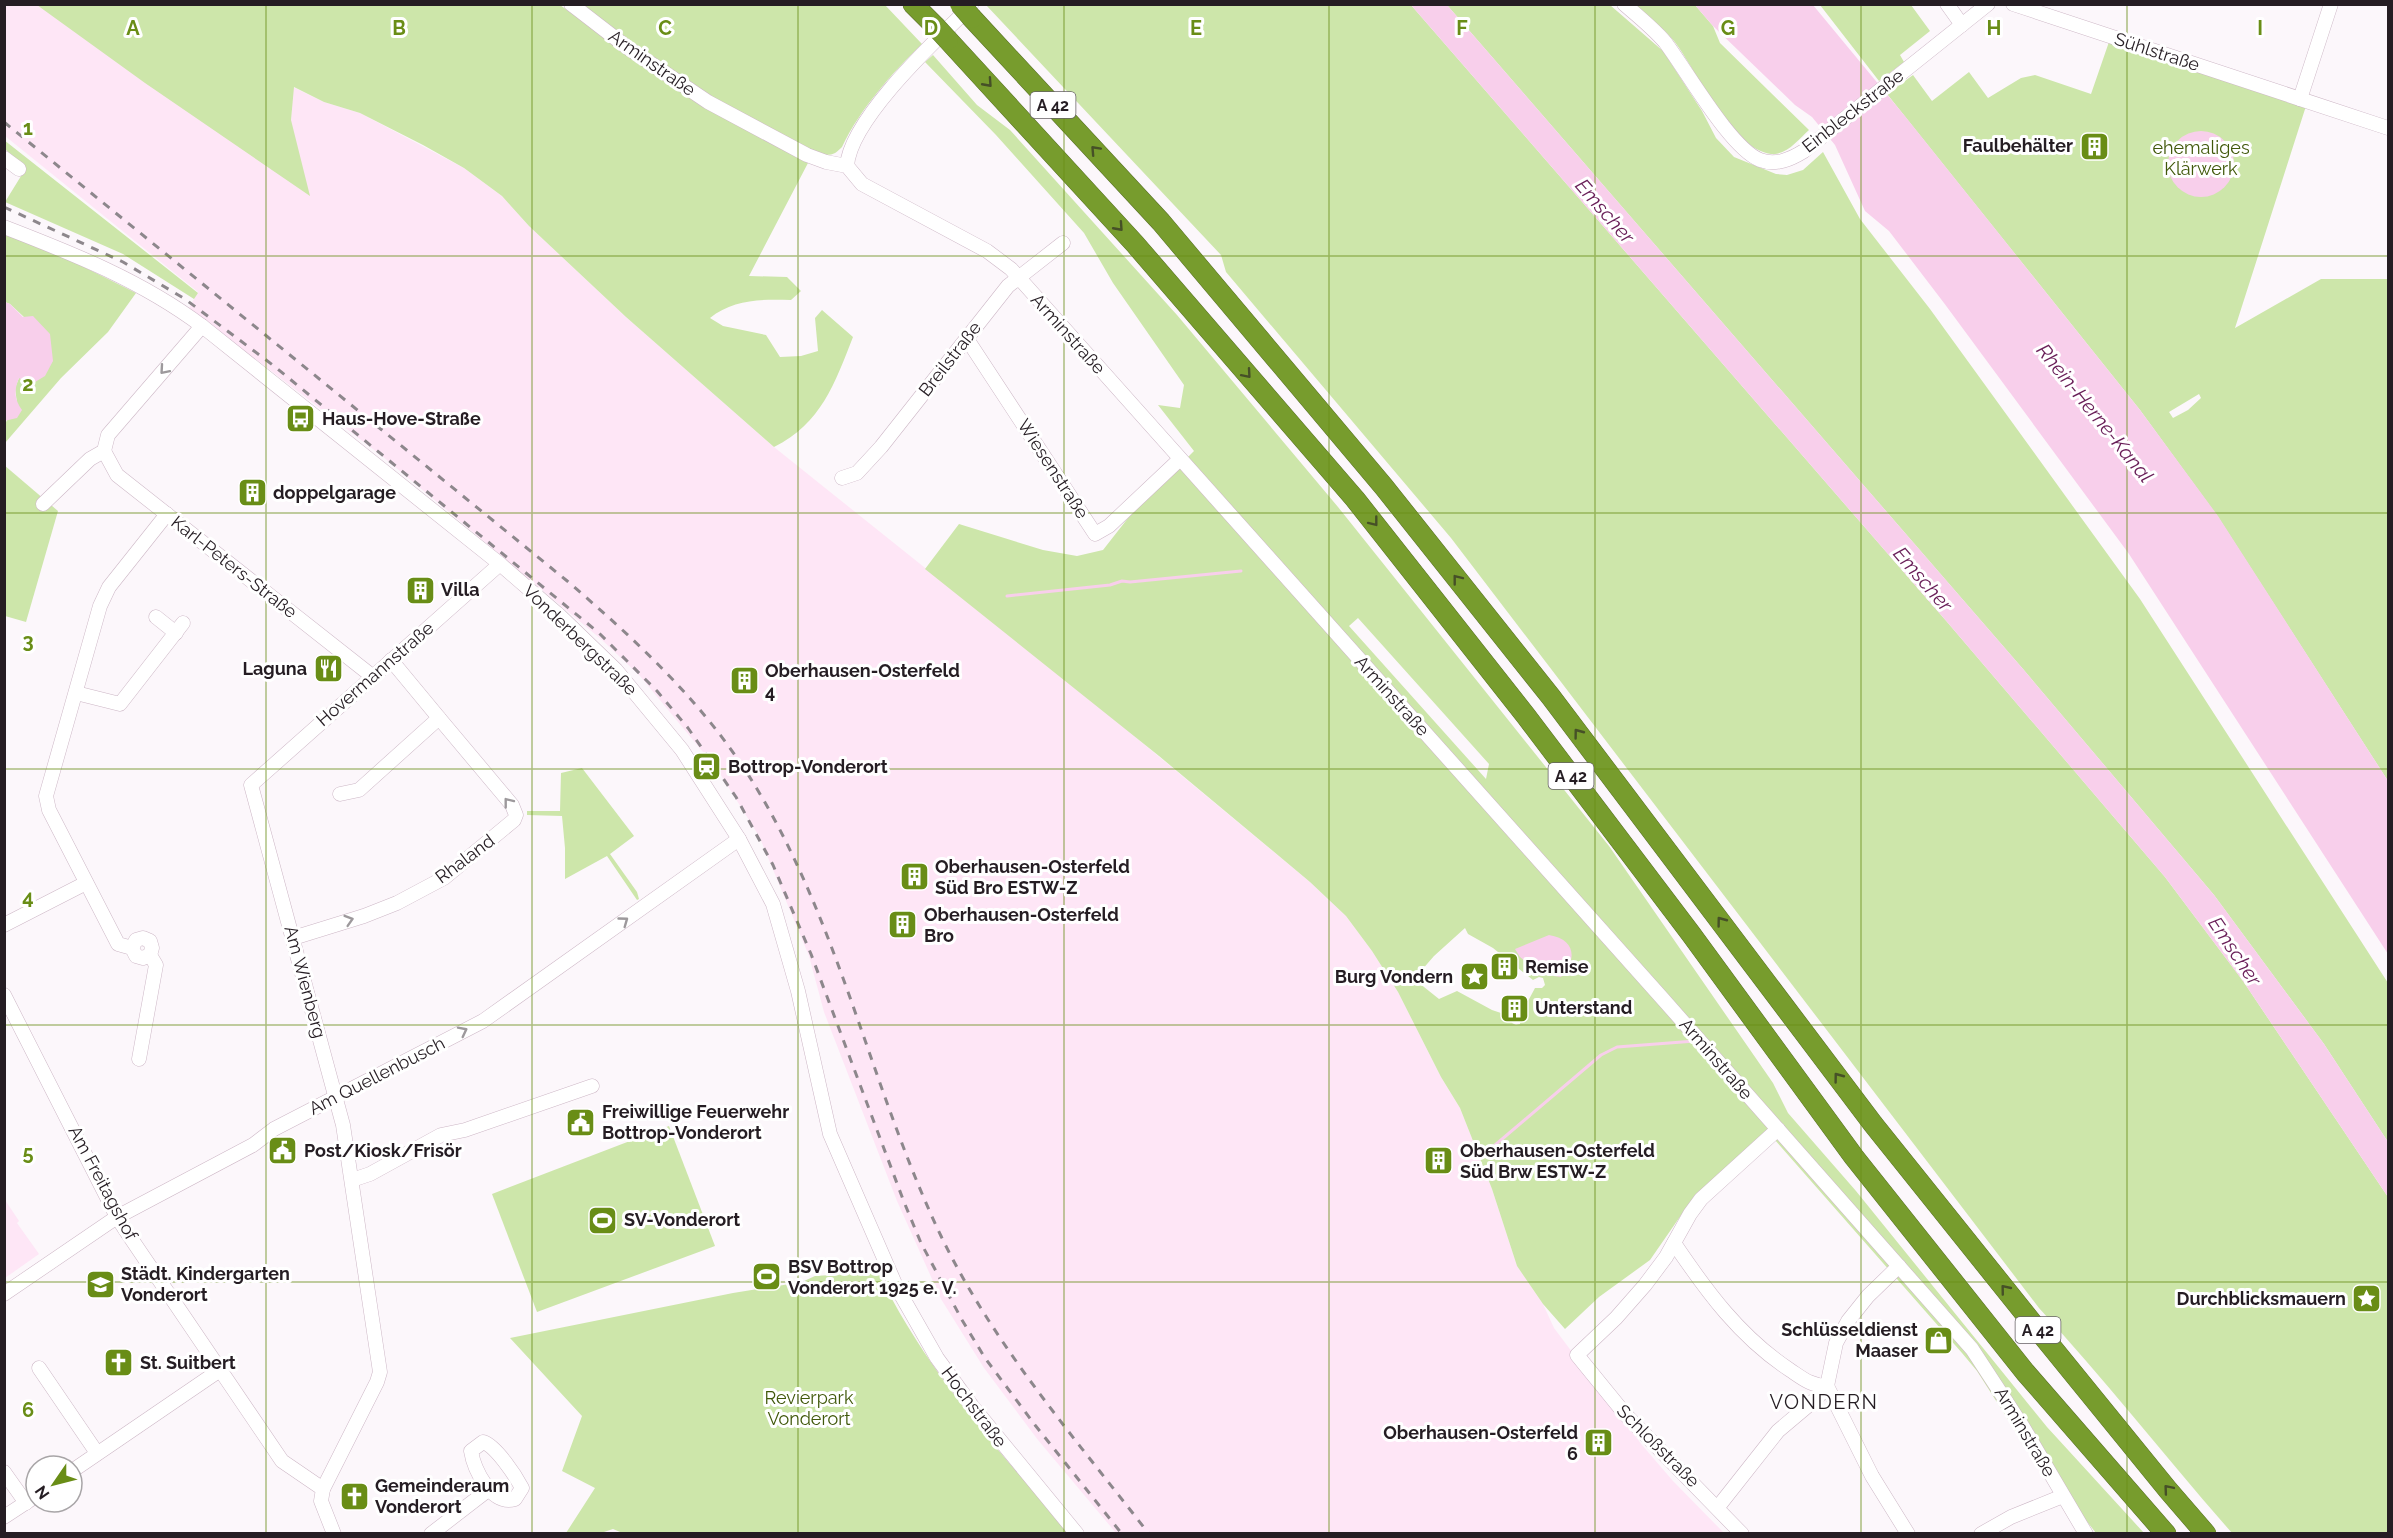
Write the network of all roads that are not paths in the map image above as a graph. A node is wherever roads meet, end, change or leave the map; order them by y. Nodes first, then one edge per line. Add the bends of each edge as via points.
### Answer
1 (571, 4) edge
2 (913, 4) edge
3 (1624, 4) edge
4 (1947, 4) edge
5 (1988, 4) edge
6 (2013, 4) edge
7 (2331, 4) edge
8 (968, 9) edge
9 (1962, 25) junction
10 (2300, 99) junction
11 (2388, 128) edge
12 (4, 158) edge
13 (847, 166) junction
14 (19, 169) dead end
15 (4, 227) edge
16 (1063, 243) dead end
17 (1017, 278) junction
18 (202, 326) junction
19 (967, 339) junction
20 (104, 451) junction
21 (1180, 459) junction
22 (842, 478) dead end
23 (43, 504) dead end
24 (167, 514) junction
25 (500, 564) junction
26 (156, 617) dead end
27 (391, 660) junction
28 (372, 676) junction
29 (76, 693) junction
30 (440, 718) junction
31 (251, 785) joint
32 (340, 794) dead end
33 (739, 839) junction
34 (86, 883) junction
35 (4, 925) edge
36 (293, 938) junction
37 (4, 995) edge
38 (139, 1059) dead end
39 (592, 1086) dead end
40 (336, 1096) junction
41 (1778, 1129) junction
42 (352, 1180) junction
43 (117, 1217) junction
44 (1674, 1243) junction
45 (1899, 1266) junction
46 (889, 1269) joint
47 (4, 1294) edge
48 (39, 1368) dead end
49 (220, 1370) junction
50 (1827, 1386) junction
51 (97, 1453) junction
52 (84, 1462) edge
53 (4, 1472) edge
54 (323, 1489) junction
55 (488, 1490) dead end
56 (24, 1492) edge
57 (2063, 1496) junction
58 (24, 1504) edge
59 (1718, 1507) junction
60 (4, 1518) edge
61 (334, 1533) edge
62 (431, 1533) edge
63 (1077, 1533) edge
64 (1743, 1533) edge
65 (1908, 1533) edge
66 (1981, 1533) edge
67 (2086, 1533) edge
68 (2166, 1533) edge
69 (2206, 1533) edge

1 - 13 street, Arminstraße via 708,102 807,155
2 -> 68 highway, A 42 via 1135,244 1355,499 1526,716 1854,1157 2025,1372
3 - 9 street, Einbleckstraße via 1660,36 1734,141 1763,161 1780,162 1795,157
4 - 9 street
5 - 9 street, Einbleckstraße
6 - 10 street, Sühlstraße
7 - 10 street
8 - 13 street via 884,97 856,141
69 -> 8 highway, A 42 via 1873,1124 1551,697 1384,487 1161,222
10 - 11 street, Sühlstraße
12 - 14 street
13 - 17 street, Arminstraße via 862,184 987,250
15 - 18 street, Vonderbergstraße via 142,286
16 - 17 street, Breilstraße
17 - 19 street, Breilstraße
17 - 21 street, Arminstraße
18 -> 20 street via 108,435
18 - 25 street, Vonderbergstraße
19 - 21 street, Wiesenstraße via 1095,534 1109,526
19 - 22 street, Breilstraße via 866,464 857,473
20 - 23 street via 90,459
20 - 24 street, Karl-Peters-Straße via 117,475
21 - 41 street, Arminstraße
24 - 28 street, Karl-Peters-Straße
24 - 29 street via 109,587
25 - 27 street, Hovermannstraße
25 - 33 street, Vonderbergstraße via 616,670 682,750
26 - 29 street via 179,628 120,704
27 - 28 street, Hovermannstraße
27 - 30 street, Rhaland
28 - 31 street, Hovermannstraße
29 - 34 street via 46,796 49,810
30 - 32 street via 359,790
36 -> 30 street, Rhaland via 397,903 444,878 514,820 512,805
31 - 36 street, Am Wienberg
40 -> 33 street, Am Quellenbusch via 483,1021
33 - 46 street, Vonderbergstraße via 774,904 830,1134
34 - 35 street
34 - 38 street via 118,944 132,948 139,958 150,955 156,965
36 - 40 street, Am Wienberg
37 - 43 street, Am Freitagshof
39 - 42 street via 441,1135
40 - 42 street, Am Wienberg
40 - 43 street, Am Quellenbusch
41 - 44 street via 1701,1199
41 - 45 street, Arminstraße
42 - 54 street, Am Wienberg via 380,1372
43 - 47 street, Am Quellenbusch
43 - 49 street, Am Freitagshof
44 - 50 street via 1713,1298 1746,1335 1811,1384
44 - 59 street, Schloßstraße via 1632,1301 1577,1355 1625,1414
45 - 50 street via 1848,1321 1836,1343
45 - 57 street, Arminstraße via 1984,1365
46 - 63 street, Hochstraße via 937,1358
48 - 51 street
49 - 51 street
49 - 54 street, Am Freitagshof via 282,1461
50 - 59 street via 1778,1431
50 - 65 street via 1872,1476
51 - 52 street
53 - 56 street
54 - 61 street via 321,1501
55 - 62 street
57 - 66 street
57 - 67 street, Arminstraße
58 - 60 street
59 - 64 street, Schloßstraße

